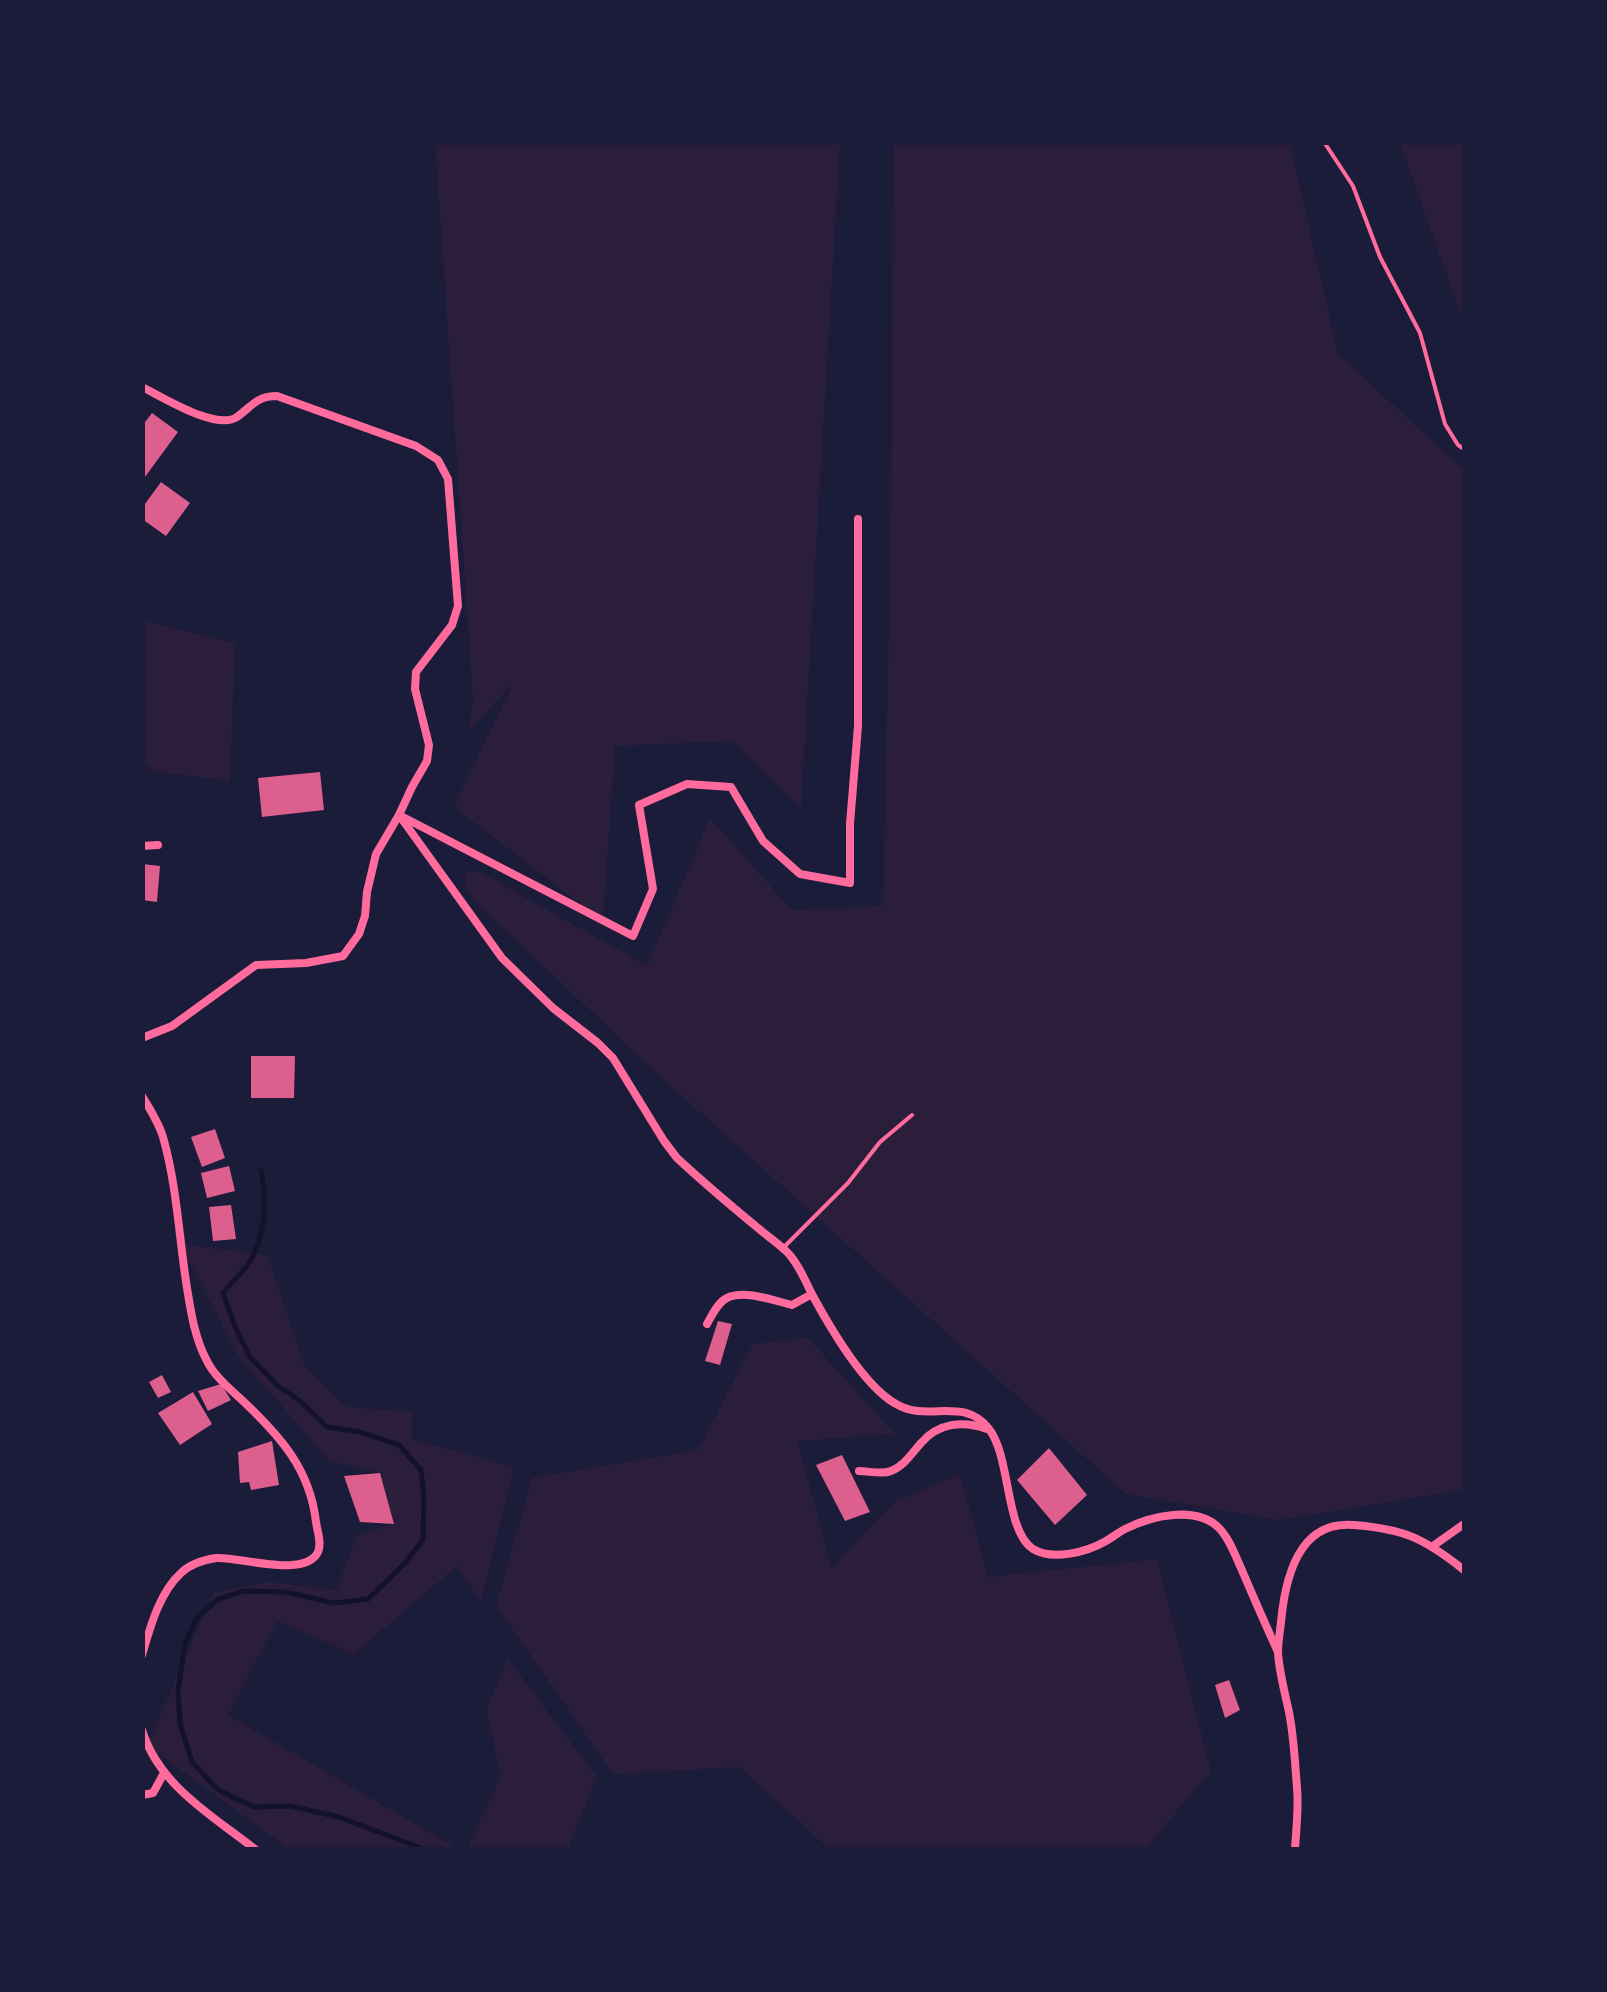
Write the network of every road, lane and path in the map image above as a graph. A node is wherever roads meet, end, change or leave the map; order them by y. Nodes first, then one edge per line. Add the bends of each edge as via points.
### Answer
1 (1324, 142) edge
2 (142, 386) edge
3 (1464, 449) edge
4 (858, 518) dead end
5 (399, 815) junction
6 (158, 845) dead end
7 (142, 846) edge
8 (142, 1038) edge
9 (142, 1096) edge
10 (912, 1115) dead end
11 (782, 1248) junction
12 (812, 1294) junction
13 (707, 1324) dead end
14 (991, 1431) junction
15 (860, 1470) dead end
16 (1464, 1524) edge
17 (1434, 1546) junction
18 (1464, 1570) edge
19 (1278, 1652) junction
20 (142, 1655) edge
21 (142, 1730) edge
22 (164, 1773) junction
23 (142, 1795) edge
24 (256, 1850) edge
25 (1296, 1850) edge

1 - 3 path via 1353,186 1380,257 1420,332 1445,424
2 - 5 street via 220,422 255,400 277,396 438,460 448,478 458,606 452,625 416,672 428,761
4 - 5 street via 850,883 800,874 764,841 731,787 687,784 639,805 653,889 632,936
5 - 8 street via 376,854 365,916 343,956 256,965 172,1026
5 - 11 street via 502,958 613,1058 678,1158
6 - 7 street
9 - 20 street via 162,1133 193,1325 208,1364 294,1459 308,1483 319,1539 318,1552 298,1565 218,1558 196,1563 162,1600
10 - 11 lane
11 - 12 street
12 - 13 street via 792,1306 734,1296 724,1299
12 - 14 street via 842,1345 896,1405 917,1412 954,1409
14 - 15 street via 973,1424 934,1430 888,1473
14 - 19 street via 1030,1547 1081,1552 1150,1520 1193,1515 1210,1521 1233,1552
16 - 17 street
17 - 18 street
17 - 19 street via 1382,1527 1323,1530 1288,1573
19 - 25 street via 1298,1792
21 - 22 street
22 - 23 street via 153,1793
22 - 24 street

